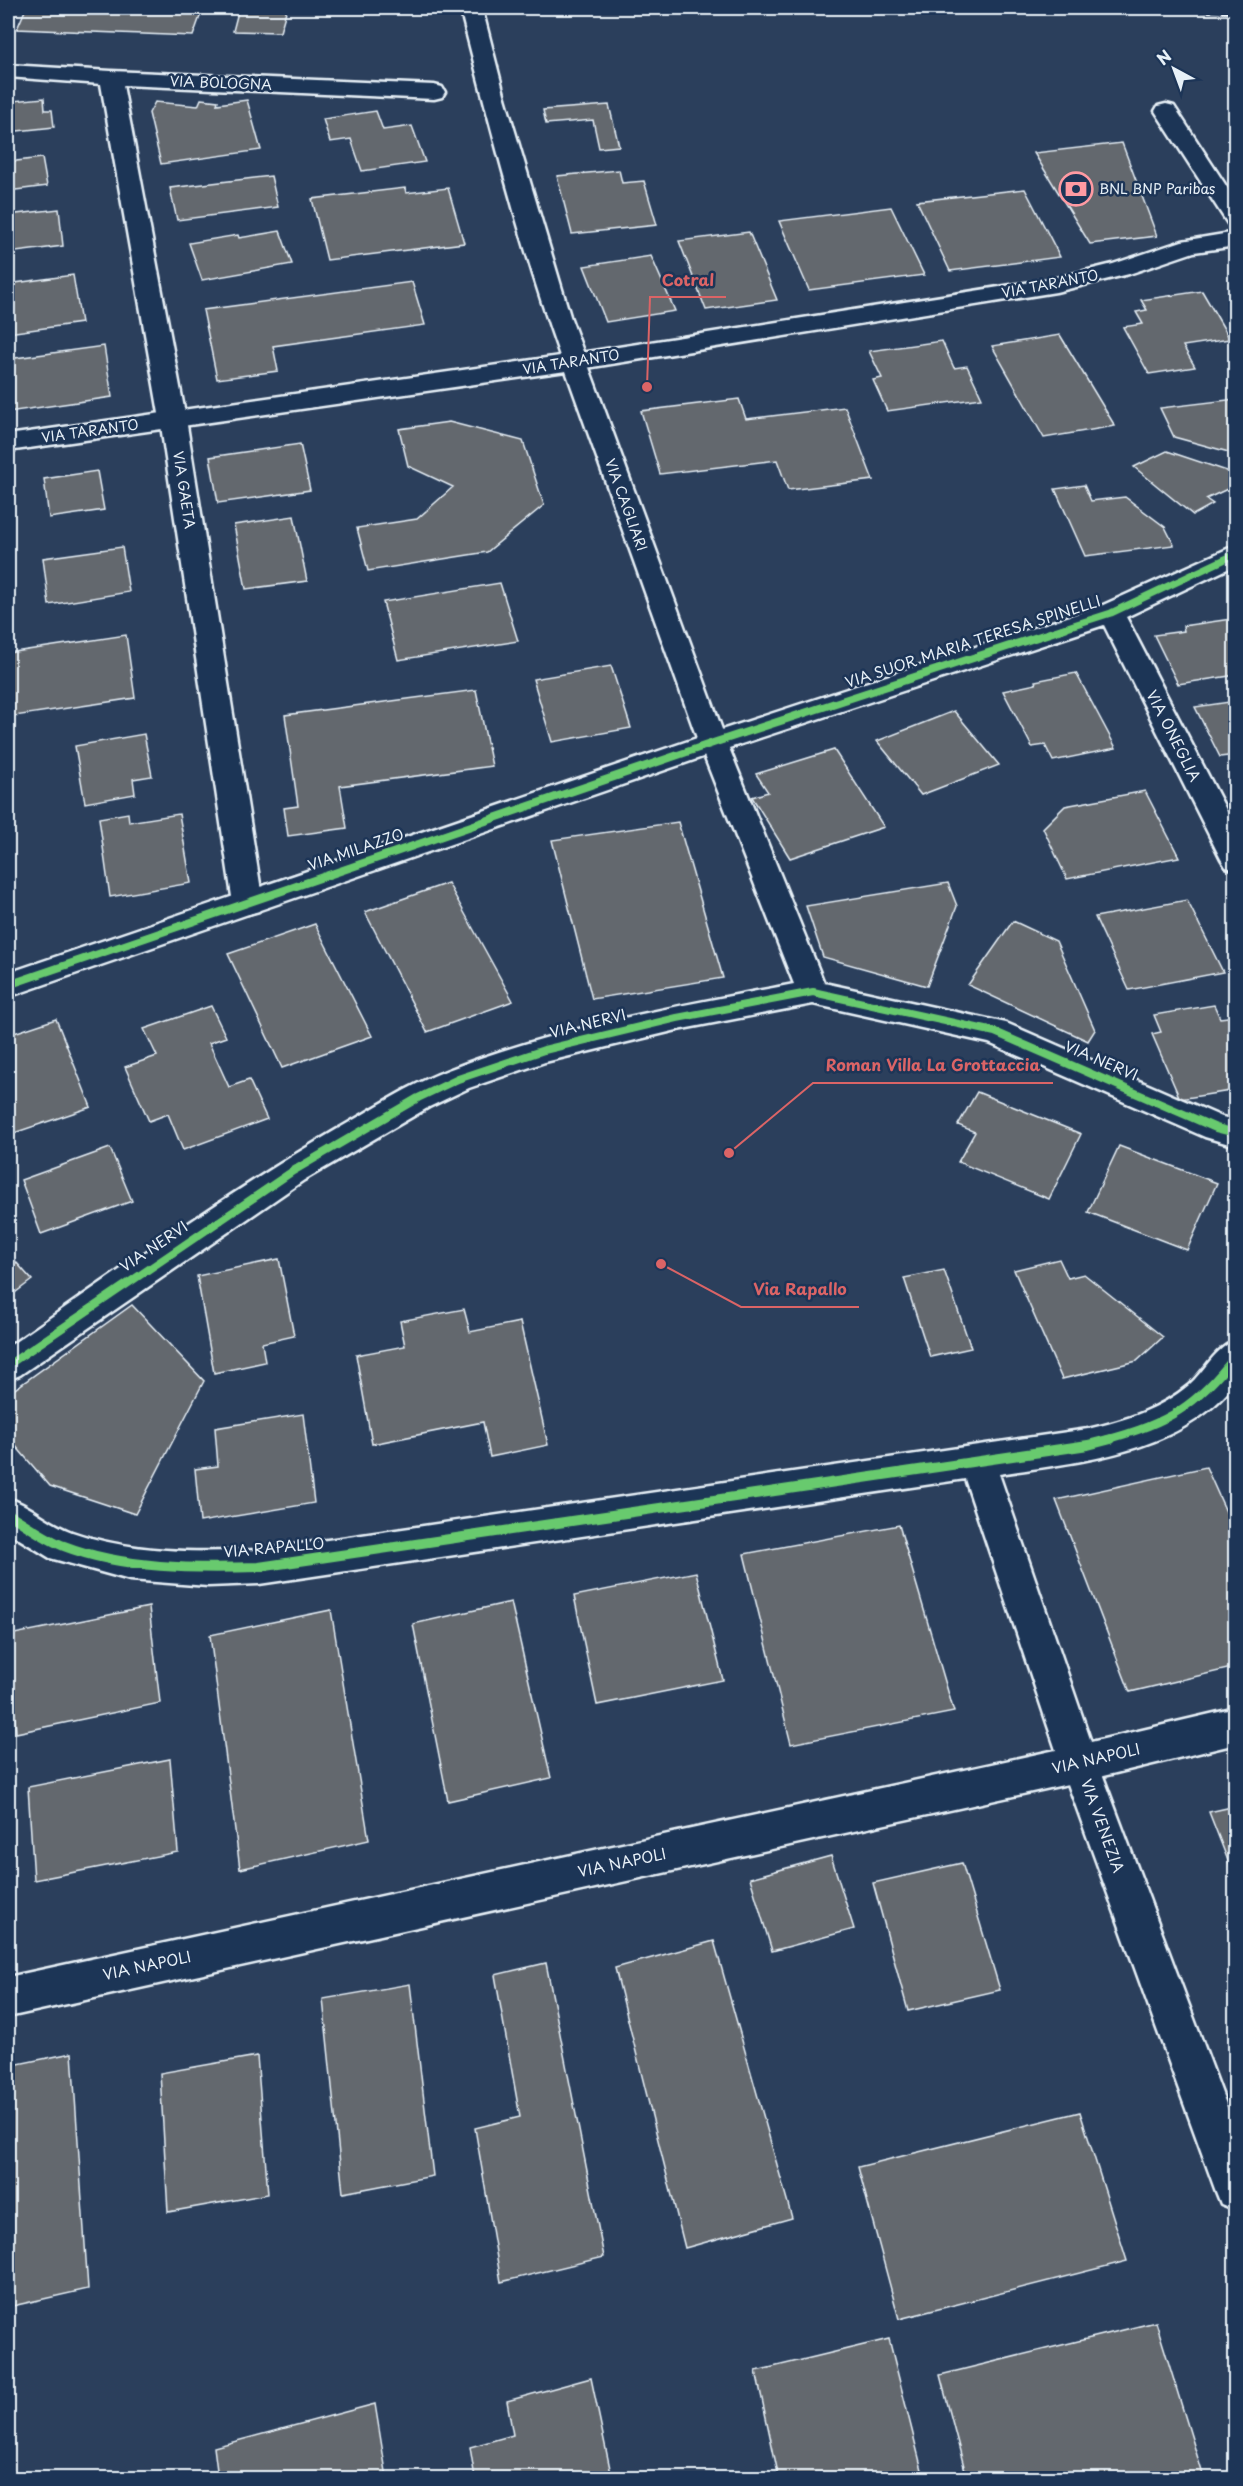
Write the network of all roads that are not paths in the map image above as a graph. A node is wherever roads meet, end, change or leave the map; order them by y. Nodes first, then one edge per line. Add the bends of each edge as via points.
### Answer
1 (471, 8) edge
2 (8, 71) edge
3 (111, 78) junction
4 (434, 92) dead end
5 (1166, 111) dead end
6 (1236, 219) edge
7 (1236, 239) edge
8 (574, 362) junction
9 (173, 419) junction
10 (8, 443) edge
11 (1236, 554) edge
12 (1111, 613) junction
13 (713, 743) junction
14 (1236, 859) edge
15 (248, 903) junction
16 (8, 985) edge
17 (813, 992) junction
18 (1236, 1133) edge
19 (1236, 1355) edge
20 (8, 1365) edge
21 (977, 1461) junction
22 (8, 1514) edge
23 (1236, 1726) edge
24 (1079, 1763) junction
25 (8, 1997) edge
26 (1236, 2189) edge

1 - 8 street, VIA CAGLIARI via 497,109
2 - 3 street, VIA BOLOGNA
3 - 4 street, VIA BOLOGNA
3 - 9 street, VIA GAETA
5 - 6 street
7 - 8 street, VIA TARANTO via 1190,246 1056,285
8 - 9 street, VIA TARANTO
8 - 13 street, VIA CAGLIARI
9 - 10 street, VIA TARANTO
9 - 15 street, VIA GAETA
11 - 12 street, VIA SUOR MARIA TERESA SPINELLI
12 - 13 street, VIA SUOR MARIA TERESA SPINELLI
12 - 14 street, VIA ONEGLIA
13 - 15 street, VIA MILAZZO
13 - 17 street, VIA CAGLIARI
15 - 16 street, VIA MILAZZO
17 - 18 street, VIA NERVI via 995,1032 1216,1128
17 - 20 street, VIA NERVI via 677,1018 544,1050 458,1079 293,1171
19 - 21 street, VIA RAPALLO via 1187,1409 1152,1427 1088,1445
21 - 22 street, VIA RAPALLO via 259,1567 208,1569 130,1563 63,1546
21 - 24 street, VIA VENEZIA
23 - 24 street, VIA NAPOLI
24 - 25 street, VIA NAPOLI
24 - 26 street, VIA VENEZIA

